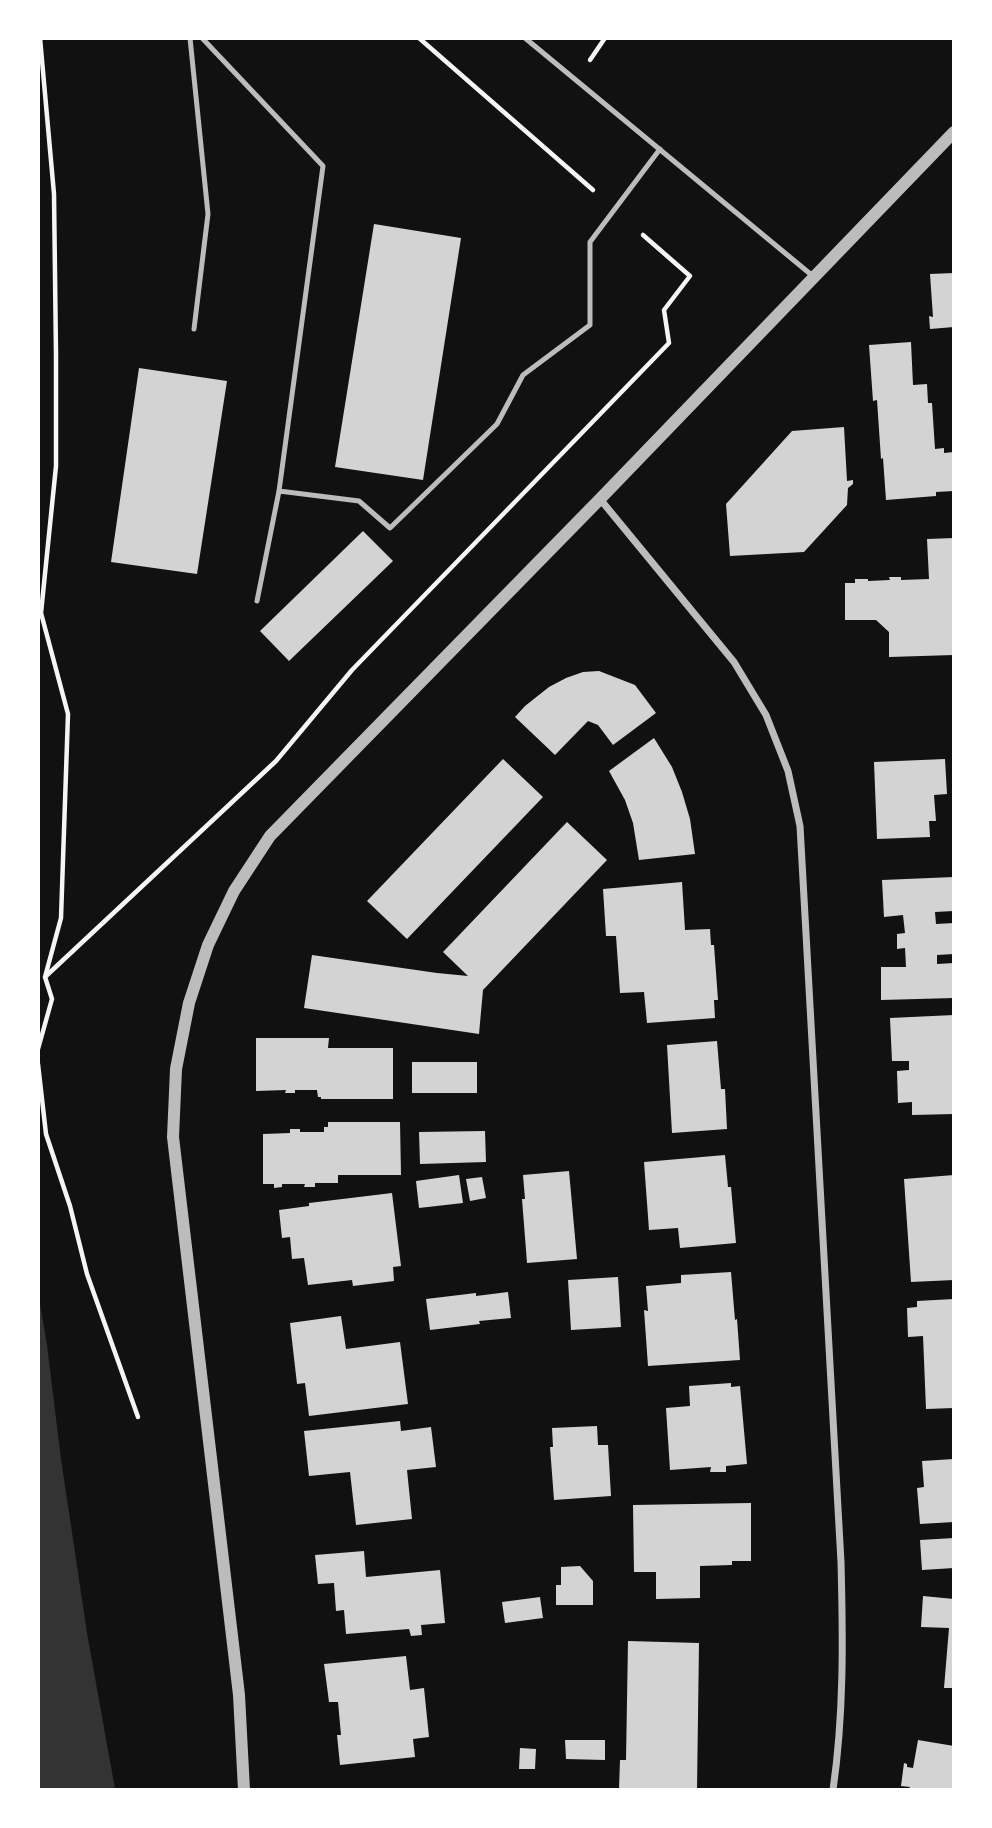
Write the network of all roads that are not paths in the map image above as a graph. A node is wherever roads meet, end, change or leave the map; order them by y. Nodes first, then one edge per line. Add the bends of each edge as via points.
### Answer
1 (190, 38) edge
2 (202, 38) edge
3 (525, 38) edge
4 (954, 132) edge
5 (660, 149) junction
6 (814, 276) junction
7 (194, 329) dead end
8 (279, 491) junction
9 (600, 499) junction
10 (257, 601) dead end
11 (244, 1790) edge
12 (833, 1790) edge

1 - 7 lane via 208,214
2 - 8 lane via 323,166
3 - 5 lane
4 - 6 street
5 - 6 lane
5 - 8 lane via 590,242 590,325 523,375 497,424 390,528 359,501
6 - 9 street
8 - 10 lane
9 - 11 street via 270,836 208,945 189,1003 176,1069 173,1137 239,1695
9 - 12 street via 734,662 766,715 788,771 800,826 841,1562 843,1670

